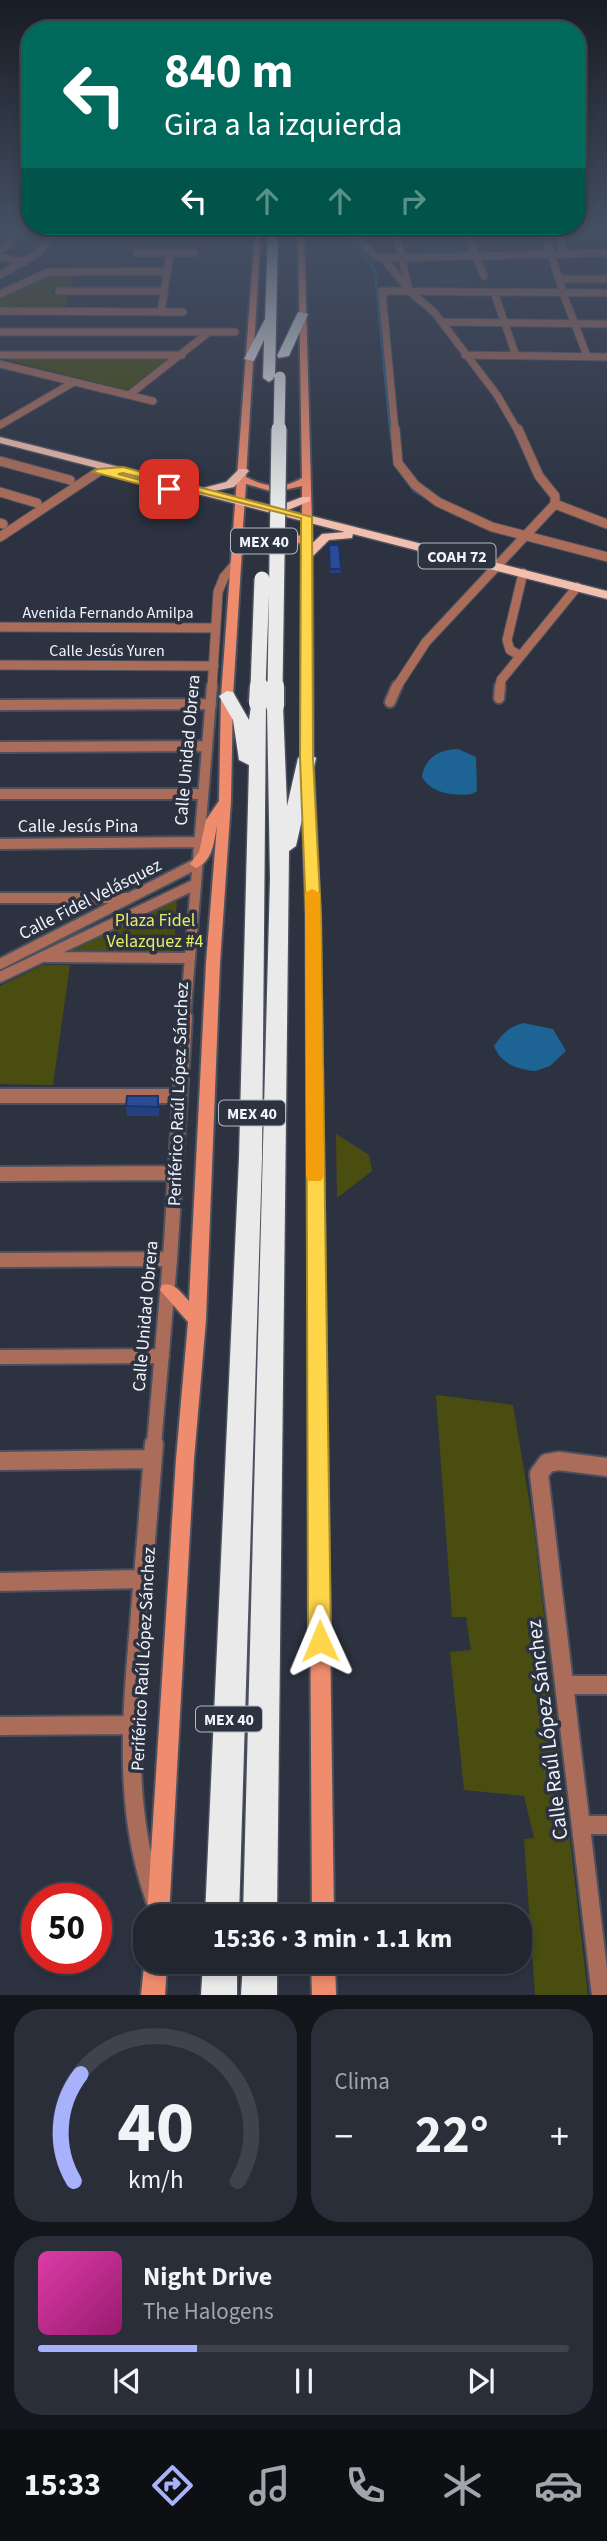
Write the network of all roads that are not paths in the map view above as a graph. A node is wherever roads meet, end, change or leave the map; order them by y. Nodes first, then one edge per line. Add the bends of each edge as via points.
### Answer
1 (252, 324) edge
2 (266, 324) edge
3 (273, 324) edge
4 (284, 324) edge
5 (297, 324) edge
6 (302, 324) edge
7 (385, 324) edge
8 (443, 324) edge
9 (505, 324) edge
10 (575, 324) edge
11 (0, 332) edge
12 (209, 332) junction
13 (235, 332) dead end
14 (0, 355) edge
15 (182, 355) junction
16 (465, 355) junction
17 (486, 355) junction
18 (283, 356) junction
19 (516, 356) junction
20 (587, 356) junction
21 (607, 357) edge
22 (250, 359) junction
23 (0, 364) edge
24 (474, 365) junction
25 (275, 378) junction
26 (71, 381) junction
27 (49, 393) junction
28 (129, 395) junction
29 (153, 401) dead end
30 (0, 419) edge
31 (0, 425) edge
32 (0, 440) edge
33 (0, 447) edge
34 (0, 461) edge
35 (87, 461) junction
36 (123, 470) junction
37 (98, 472) junction
38 (243, 475) junction
39 (306, 479) junction
40 (70, 480) dead end
41 (202, 490) junction
42 (0, 492) edge
43 (306, 499) junction
44 (37, 503) dead end
45 (241, 503) junction
46 (555, 504) junction
47 (280, 509) junction
48 (307, 520) junction
49 (607, 524) edge
50 (348, 535) junction
51 (0, 537) edge
52 (520, 537) junction
53 (307, 549) junction
54 (237, 554) junction
55 (607, 556) edge
56 (493, 569) junction
57 (522, 576) junction
58 (575, 590) junction
59 (607, 595) edge
60 (607, 601) edge
61 (0, 627) edge
62 (216, 628) junction
63 (519, 655) junction
64 (0, 665) edge
65 (214, 666) junction
66 (228, 696) junction
67 (499, 698) dead end
68 (390, 702) dead end
69 (211, 704) junction
70 (266, 704) junction
71 (0, 705) edge
72 (0, 747) edge
73 (206, 747) junction
74 (307, 758) junction
75 (0, 794) edge
76 (202, 794) junction
77 (225, 801) junction
78 (258, 817) junction
79 (197, 842) junction
80 (0, 844) edge
81 (196, 864) junction
82 (280, 878) junction
83 (194, 885) junction
84 (0, 898) edge
85 (132, 898) junction
86 (0, 957) edge
87 (16, 957) junction
88 (44, 957) junction
89 (189, 958) junction
90 (0, 964) edge
91 (0, 978) edge
92 (0, 1096) edge
93 (178, 1096) junction
94 (174, 1173) junction
95 (0, 1174) edge
96 (170, 1259) junction
97 (0, 1260) edge
98 (167, 1290) junction
99 (197, 1320) junction
100 (162, 1356) junction
101 (0, 1357) edge
102 (152, 1459) junction
103 (0, 1461) edge
104 (547, 1463) joint
105 (607, 1467) edge
106 (251, 1525) junction
107 (141, 1579) junction
108 (0, 1582) edge
109 (564, 1685) junction
110 (607, 1685) edge
111 (130, 1725) junction
112 (0, 1726) edge
113 (581, 1825) junction
114 (607, 1825) edge
115 (155, 1904) edge
116 (158, 1904) edge
117 (223, 1904) edge
118 (260, 1904) edge
119 (323, 1904) edge
120 (154, 1974) edge
121 (220, 1974) edge
122 (260, 1974) edge
123 (323, 1974) edge
124 (603, 1991) edge
125 (153, 1995) edge
126 (219, 1995) edge
127 (259, 1995) edge
128 (324, 1995) edge

1 - 22 main road, Periférico Raúl López Sánchez
2 - 22 highway
3 - 25 highway, MEX 40
4 - 18 highway, MEX 40
5 - 18 highway
6 - 39 main road
7 - 52 street via 398,463 407,478 436,502
8 - 16 street
9 - 19 street
10 - 20 street
11 - 12 street
12 - 13 street
12 - 15 street
14 - 15 street
15 - 28 street
16 - 17 street
16 - 24 street
17 - 19 street
17 - 24 street
18 - 25 highway, MEX 40
19 - 20 street
20 - 21 street
22 - 38 main road, Periférico Raúl López Sánchez
23 - 26 street
24 - 46 street via 516,426 539,476 555,496
25 - 70 highway, MEX 40, bridge
26 - 27 street
26 - 28 street
27 - 30 street
27 - 31 street
28 - 29 street
32 - 35 main road
33 - 37 main road
34 - 40 street
35 - 36 main road
35 - 37 main road
36 - 37 main road
36 - 41 main road
37 - 45 main road
37 - 51 street
38 - 39 main road via 257,486 273,490 292,488
38 - 41 main road via 230,485
38 - 45 main road, Periférico Raúl López Sánchez
39 - 43 main road
41 - 45 main road
42 - 44 street
43 - 47 main road
43 - 48 main road
45 - 47 main road, COAH 72
45 - 48 main road, COAH 72
45 - 54 main road, Periférico Raúl López Sánchez
46 - 49 street
46 - 52 street
47 - 48 main road, COAH 72
48 - 50 main road, COAH 72
48 - 53 main road
48 - 56 main road, COAH 72
50 - 53 main road via 332,535
50 - 56 main road, COAH 72
52 - 55 street
52 - 56 street
53 - 54 main road via 288,533 274,531 257,534
53 - 74 main road
54 - 62 street, Calle Unidad Obrera via 220,585
54 - 66 main road, Periférico Raúl López Sánchez
56 - 57 main road, COAH 72
56 - 68 street via 413,658
57 - 58 main road, COAH 72
57 - 63 street via 507,640 510,650
58 - 59 main road, COAH 72
58 - 60 main road, COAH 72
58 - 63 street
61 - 62 street, Avenida Fernando Amilpa
62 - 65 street, Calle Unidad Obrera
63 - 67 street via 501,680
64 - 65 street, Calle Jesús Yuren
65 - 69 street, Calle Unidad Obrera
66 - 77 main road, Periférico Raúl López Sánchez
66 - 78 highway via 241,720
69 - 71 street
69 - 73 street, Calle Unidad Obrera
70 - 78 highway, MEX 40
70 - 82 highway, MEX 40
72 - 73 street
73 - 76 street, Calle Unidad Obrera
74 - 82 highway
74 - 119 main road via 313,916
75 - 76 street
76 - 79 street, Calle Unidad Obrera
77 - 81 main road via 212,820 205,853
77 - 99 main road, Periférico Raúl López Sánchez
78 - 106 highway, MEX 40 via 248,1270
79 - 80 street, Calle Jesús Pina
79 - 81 street, Calle Unidad Obrera
81 - 83 street, Calle Unidad Obrera
81 - 85 street, Calle Fidel Velásquez
82 - 106 highway, MEX 40
83 - 88 street, Calle Fidel Velásquez
83 - 89 street, Calle Unidad Obrera
84 - 85 street
85 - 87 street, Calle Fidel Velásquez
86 - 87 street
87 - 88 street
87 - 90 street, Calle Fidel Velásquez
88 - 89 street
88 - 91 street, Calle Fidel Velásquez
89 - 93 street, Calle Unidad Obrera
92 - 93 street
93 - 94 street, Calle Unidad Obrera
94 - 95 street
94 - 96 street, Calle Unidad Obrera
96 - 97 street
96 - 98 street, Calle Unidad Obrera
98 - 99 main road
98 - 100 street, Calle Unidad Obrera
99 - 116 main road, Periférico Raúl López Sánchez
100 - 101 street
100 - 102 street, Calle Unidad Obrera
102 - 103 street
102 - 107 street, Calle Unidad Obrera
104 - 105 street
104 - 109 street, Calle Raúl López Sánchez via 539,1474
106 - 117 highway, MEX 40
106 - 118 highway, MEX 40
107 - 108 street
107 - 111 street, Calle Unidad Obrera
109 - 110 street
109 - 113 street, Calle Raúl López Sánchez
111 - 112 street
111 - 115 street, Calle Unidad Obrera via 135,1838
113 - 114 street
113 - 124 street, Calle Raúl López Sánchez
120 - 125 main road
121 - 126 highway
122 - 127 highway
123 - 128 main road

